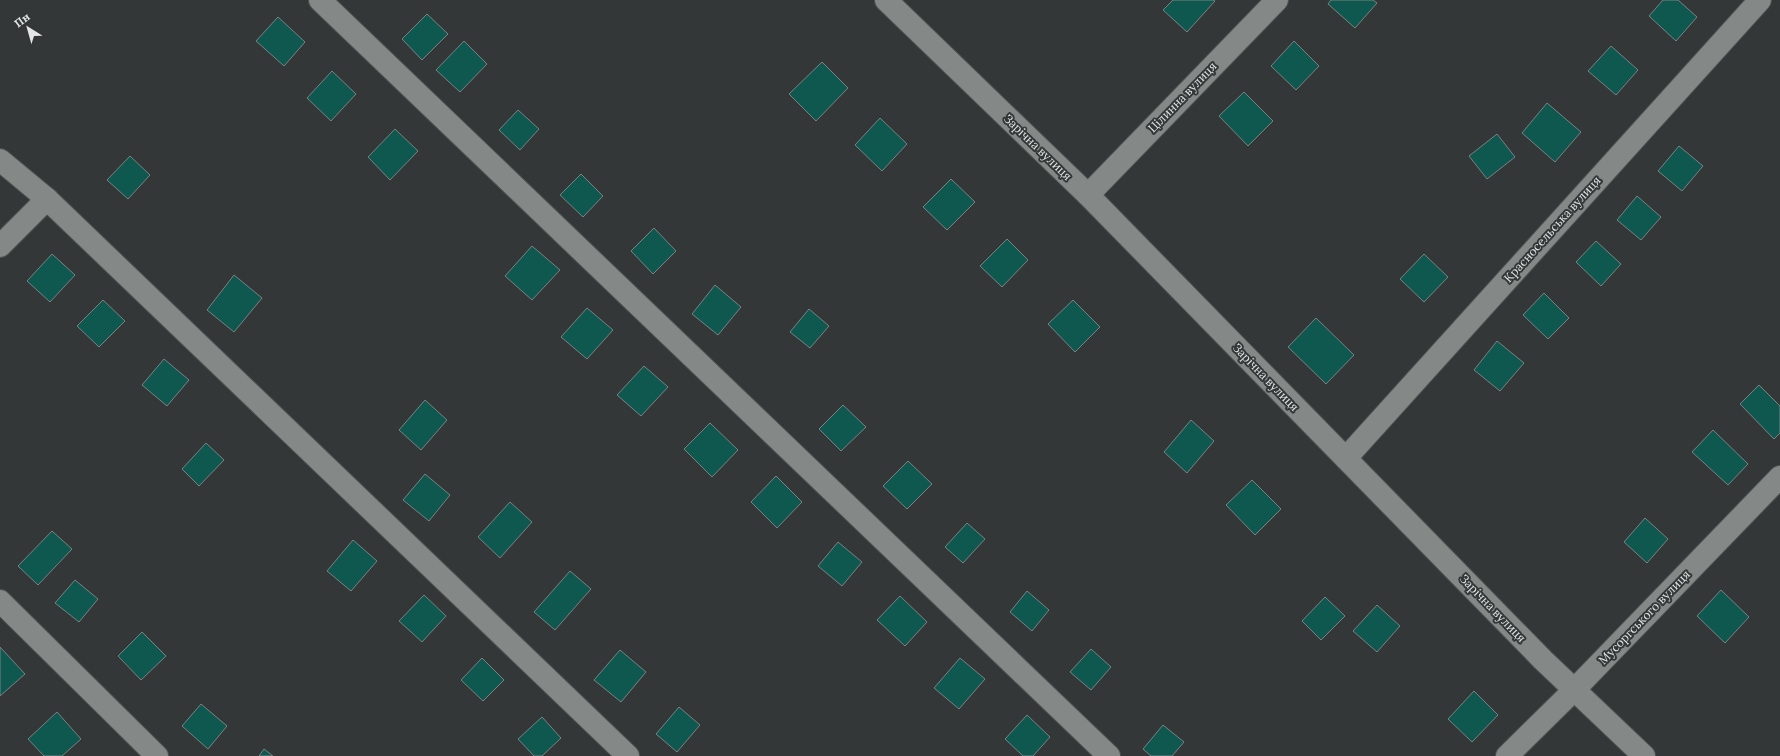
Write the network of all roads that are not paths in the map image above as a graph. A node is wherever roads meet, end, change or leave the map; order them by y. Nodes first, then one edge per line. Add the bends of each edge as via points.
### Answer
1 (320, 0) edge
2 (886, 0) edge
3 (1277, 0) edge
4 (1760, 0) edge
5 (0, 160) edge
6 (1088, 195) junction
7 (47, 199) junction
8 (0, 246) edge
9 (1346, 458) junction
10 (1780, 477) edge
11 (0, 601) edge
12 (1574, 690) junction
13 (157, 756) edge
14 (628, 756) edge
15 (1110, 756) edge
16 (1507, 756) edge
17 (1644, 756) edge

1 - 15 street
2 - 6 street, Зарічна вулиця
3 - 6 street, Цілинна вулиця
4 - 9 street, Красносельська вулиця
5 - 7 street
6 - 9 street, Зарічна вулиця
7 - 8 street
7 - 14 street
9 - 12 street, Зарічна вулиця
10 - 12 street, Мусоргського вулиця
11 - 13 street
12 - 16 street, Мусоргського вулиця
12 - 17 street, Зарічна вулиця

